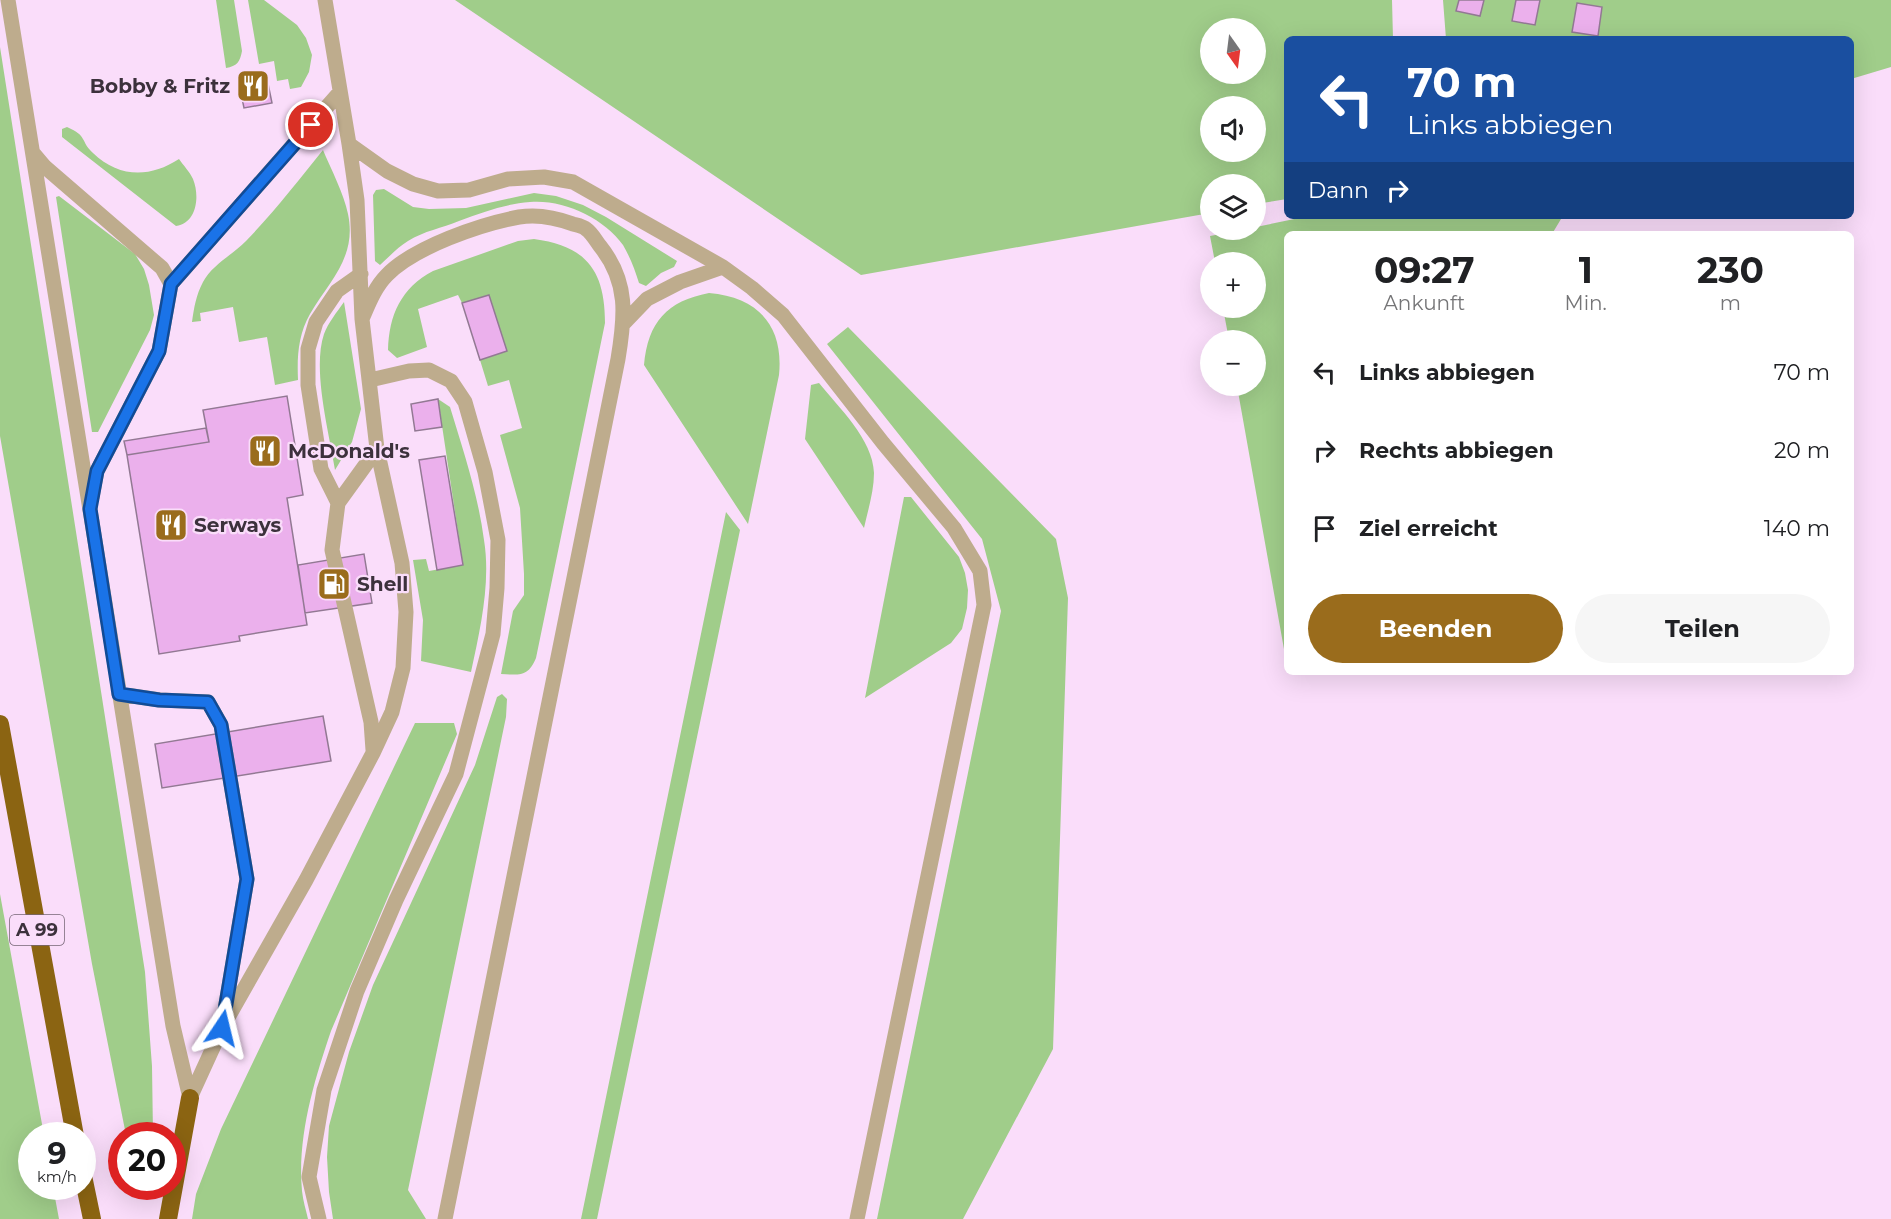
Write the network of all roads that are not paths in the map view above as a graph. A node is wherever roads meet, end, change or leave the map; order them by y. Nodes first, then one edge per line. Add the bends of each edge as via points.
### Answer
1 (8, 0) edge
2 (325, 0) edge
3 (340, 92) junction
4 (350, 144) junction
5 (33, 152) junction
6 (723, 267) junction
7 (361, 273) junction
8 (171, 284) junction
9 (362, 319) junction
10 (624, 323) junction
11 (370, 380) junction
12 (377, 449) junction
13 (338, 503) junction
14 (90, 509) junction
15 (119, 694) junction
16 (0, 724) edge
17 (374, 753) junction
18 (222, 1028) junction
19 (190, 1098) junction
20 (72, 1122) edge
21 (88, 1200) edge
22 (92, 1219) edge
23 (168, 1219) edge
24 (319, 1219) edge
25 (445, 1219) edge
26 (857, 1219) edge

1 - 5 lane
2 - 3 lane
3 - 4 lane
3 - 8 lane
4 - 6 lane via 387,171 438,191 469,190 520,178 573,182
4 - 7 lane
5 - 8 lane via 45,167 162,268
5 - 14 lane
6 - 10 lane via 647,299
6 - 26 lane via 783,315 954,528 980,571 984,605
7 - 9 lane
7 - 13 lane via 337,291 316,322 308,349 308,385 321,469
8 - 14 lane via 159,351 97,471
9 - 10 lane via 372,294 386,275 403,262 442,241 521,217 558,218 586,228 611,260 622,289
9 - 11 lane
10 - 25 lane
11 - 12 lane
11 - 24 lane via 429,370 451,381 465,402 485,472 498,540 497,588 493,634 456,774 357,991 324,1090 309,1177
12 - 13 lane
12 - 17 lane via 402,563 406,612 403,668 392,712
13 - 17 lane via 332,550
14 - 15 lane
15 - 18 lane via 208,702 221,725 247,879
15 - 19 lane via 172,1026
16 - 20 highway, A 99
17 - 18 lane
18 - 19 lane
19 - 23 highway
21 - 22 highway

